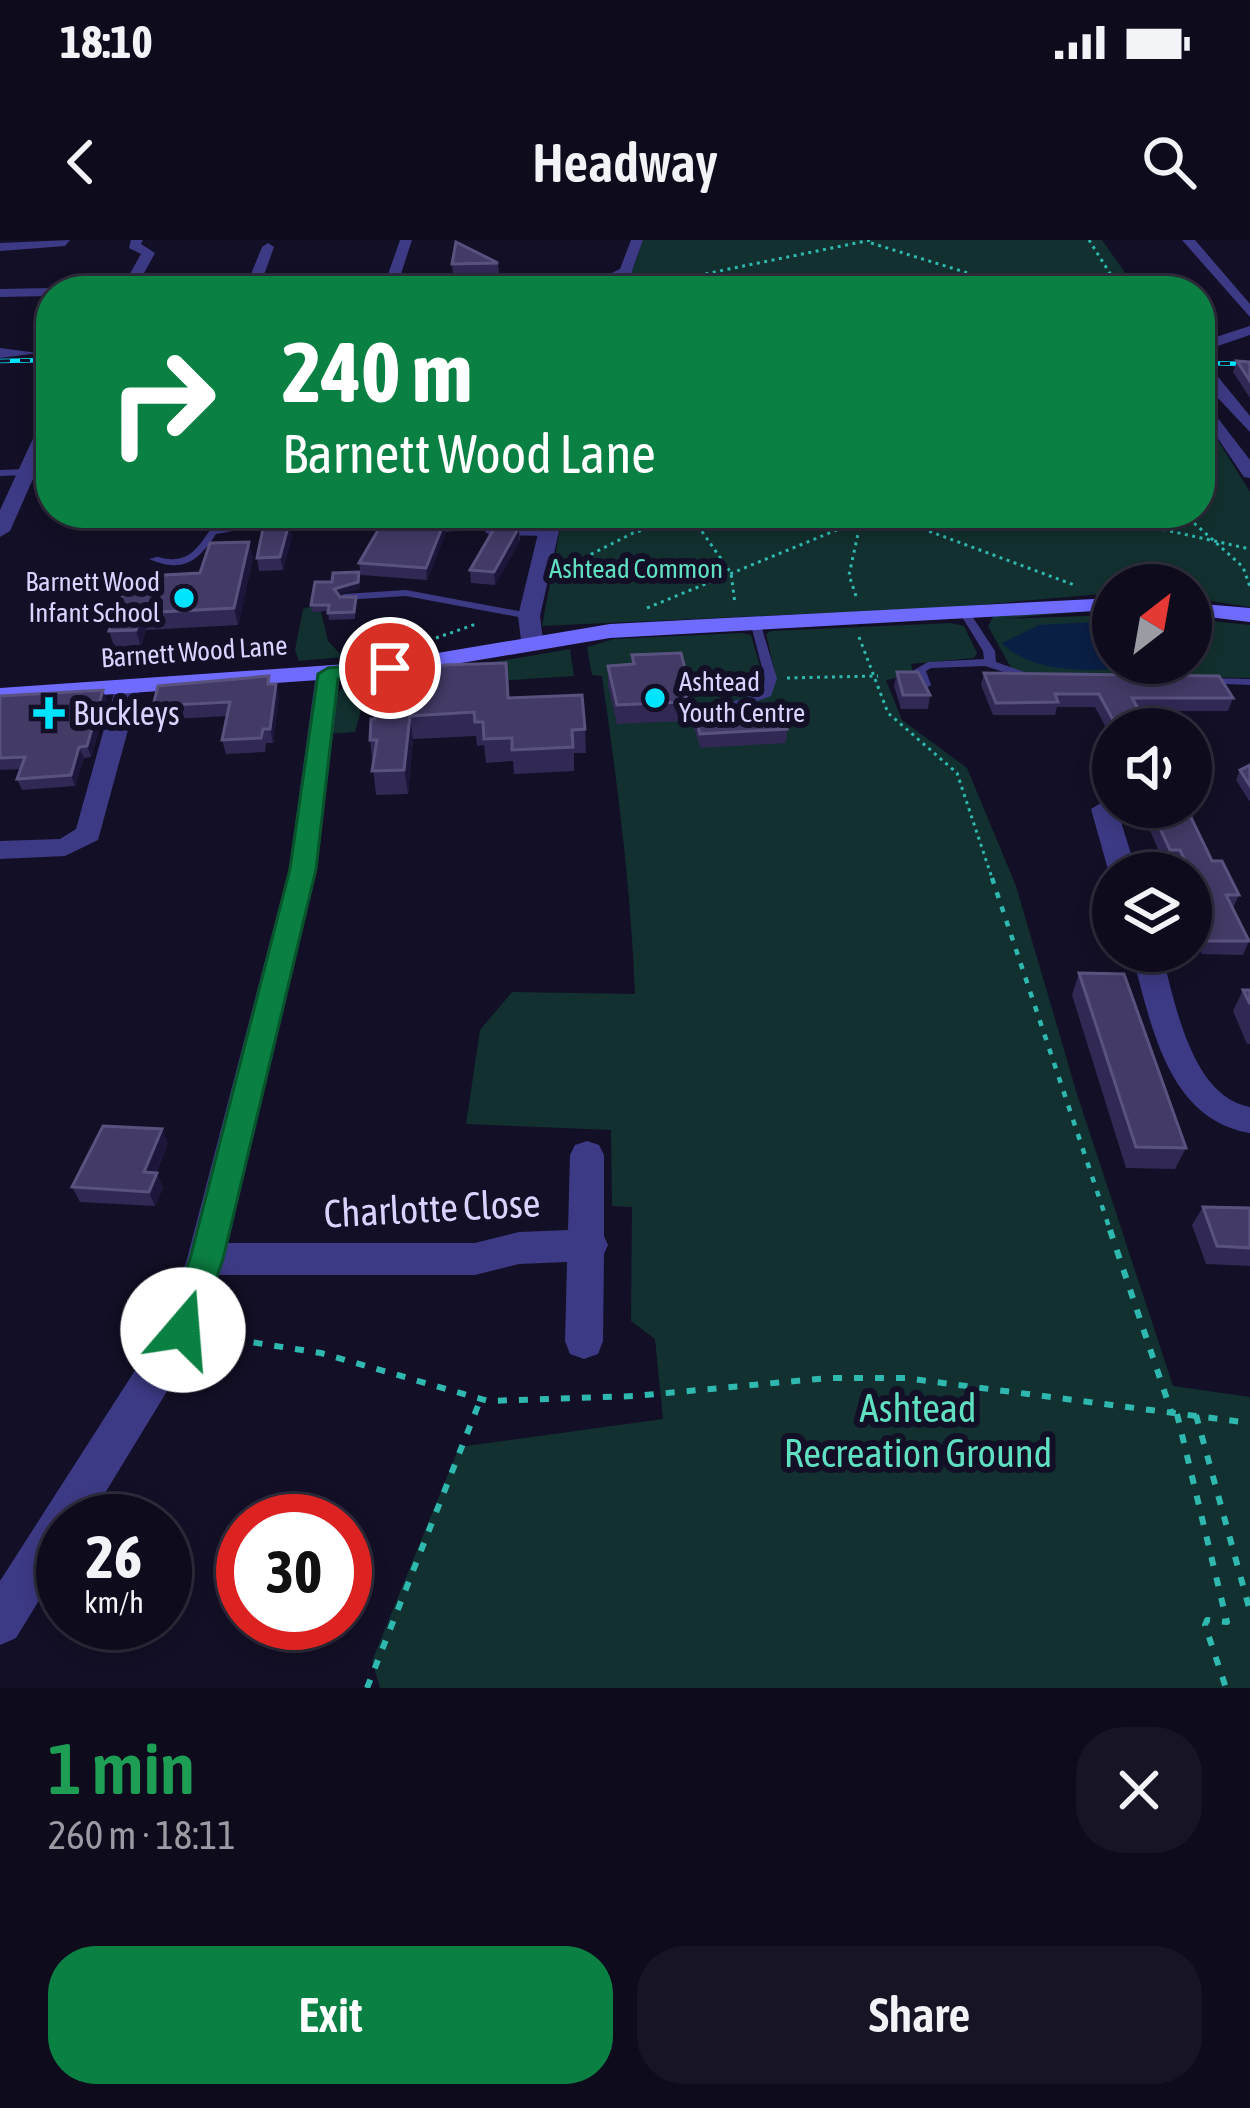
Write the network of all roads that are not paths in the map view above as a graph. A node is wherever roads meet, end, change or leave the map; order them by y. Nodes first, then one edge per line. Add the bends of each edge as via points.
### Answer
1 (137, 240) edge
2 (406, 240) edge
3 (637, 240) edge
4 (1188, 240) edge
5 (65, 242) edge
6 (0, 247) edge
7 (268, 247) dead end
8 (136, 276) edge
9 (257, 276) edge
10 (394, 276) edge
11 (615, 276) edge
12 (36, 292) edge
13 (0, 293) edge
14 (1250, 313) edge
15 (1250, 330) edge
16 (1215, 342) edge
17 (30, 352) dead end
18 (0, 353) edge
19 (1215, 381) edge
20 (1243, 409) edge
21 (1215, 422) edge
22 (1250, 427) edge
23 (36, 451) edge
24 (26, 472) junction
25 (1250, 472) edge
26 (0, 473) edge
27 (235, 528) edge
28 (517, 528) edge
29 (550, 528) edge
30 (0, 531) edge
31 (490, 532) edge
32 (154, 559) dead end
33 (344, 597) edge
34 (1092, 605) edge
35 (1212, 611) edge
36 (964, 613) junction
37 (1250, 616) edge
38 (756, 625) junction
39 (531, 628) junction
40 (989, 662) junction
41 (328, 674) junction
42 (1053, 677) edge
43 (1212, 681) edge
44 (1250, 682) edge
45 (925, 685) edge
46 (128, 686) junction
47 (0, 695) edge
48 (690, 720) edge
49 (0, 850) edge
50 (1153, 972) edge
51 (1250, 1120) edge
52 (587, 1155) dead end
53 (590, 1245) junction
54 (206, 1259) junction
55 (584, 1341) dead end
56 (0, 1622) edge

1 - 8 street via 148,254
2 - 10 street
3 - 11 street via 626,271
4 - 14 street
5 - 6 street
7 - 9 street
12 - 13 street
15 - 16 street
17 - 18 street
19 - 20 street
20 - 22 street
21 - 25 street
23 - 24 street
24 - 26 lane
24 - 30 street
27 - 32 lane via 213,532 203,556 191,562
28 - 31 lane
29 - 39 street
33 - 39 lane via 406,593
34 - 36 street, Barnett Wood Lane
35 - 37 street
36 - 38 street, Barnett Wood Lane
36 - 40 lane
38 - 39 street, Barnett Wood Lane
38 - 48 lane via 771,679 767,694
39 - 41 street, Barnett Wood Lane
40 - 42 lane via 1001,672
40 - 45 lane via 928,665 920,670
41 - 46 street, Barnett Wood Lane
41 - 54 street via 303,869
43 - 44 lane
46 - 47 street, Barnett Wood Lane
46 - 49 street via 88,834 65,847
50 - 51 street via 1204,1100 1221,1117
52 - 53 street, Charlotte Close
53 - 54 street, Charlotte Close via 475,1258
53 - 55 street, Charlotte Close
54 - 56 street via 183,1330

